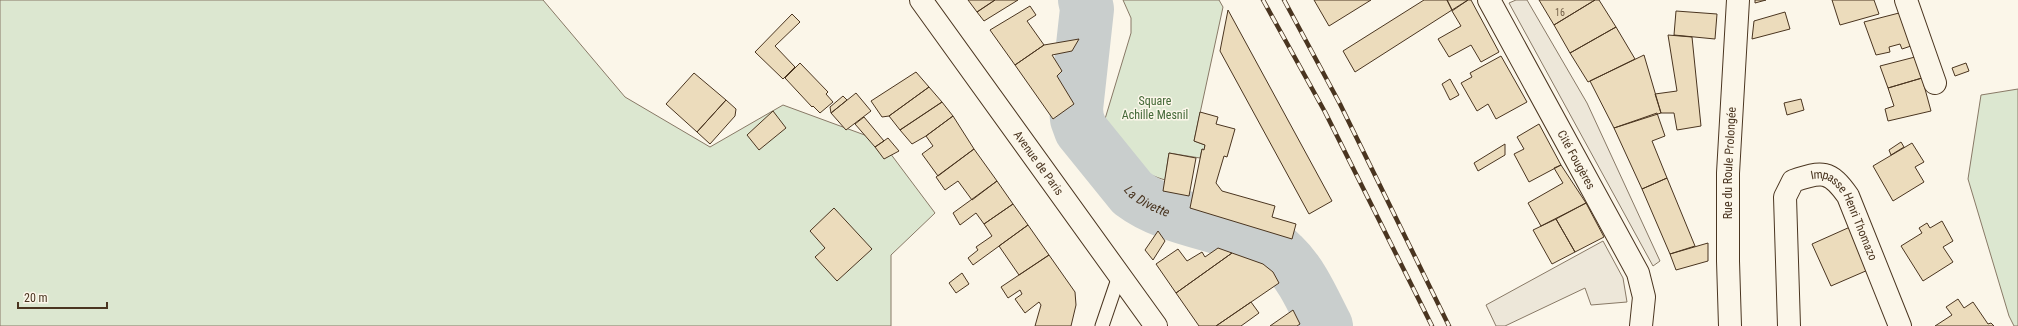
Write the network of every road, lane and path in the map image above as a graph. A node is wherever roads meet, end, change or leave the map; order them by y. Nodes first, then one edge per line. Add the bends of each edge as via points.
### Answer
1 (921, 0) edge
2 (1489, 0) edge
3 (1738, 0) edge
4 (1906, 0) edge
5 (1935, 83) dead end
6 (1119, 276) junction
7 (1102, 326) edge
8 (1156, 326) edge
9 (1641, 326) edge
10 (1730, 326) edge
11 (1789, 326) edge
12 (1900, 326) edge

1 - 6 street, Avenue de Paris
2 - 9 street, Cité Fougères via 1638,273 1644,297
3 - 10 street, Rue du Roule Prolongée via 1728,173
4 - 5 street
6 - 7 lane
6 - 8 street, Avenue de Paris
11 - 12 street, Impasse Henri Thomazo via 1785,197 1793,181 1822,174 1837,180 1848,196

